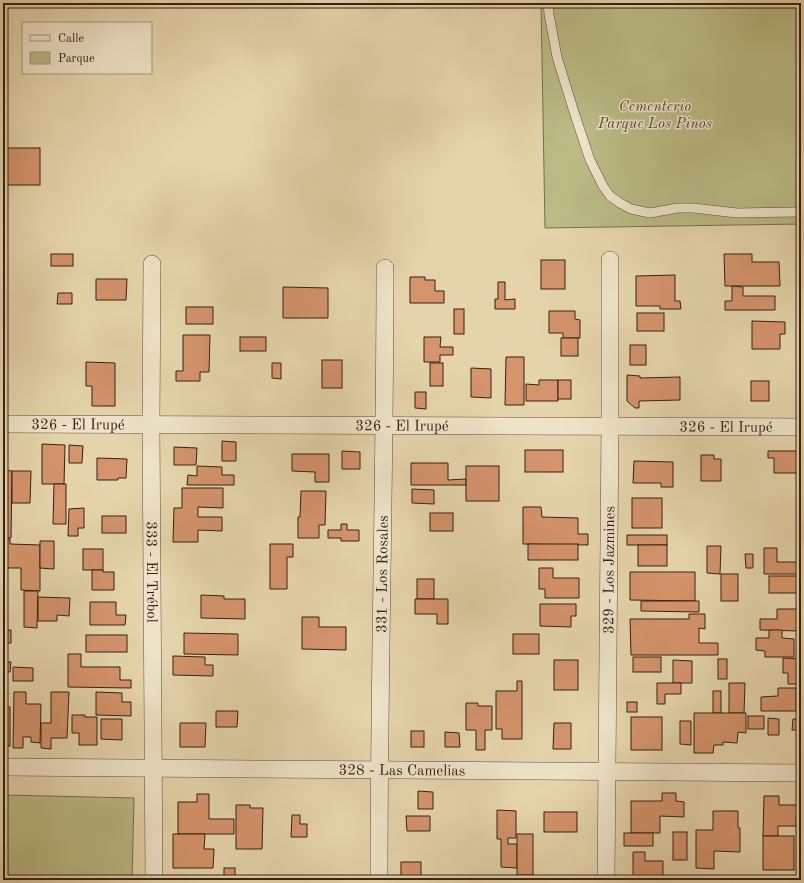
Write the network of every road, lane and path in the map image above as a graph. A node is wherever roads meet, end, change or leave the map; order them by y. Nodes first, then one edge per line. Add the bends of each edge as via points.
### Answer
1 (548, 3) edge
2 (801, 212) edge
3 (610, 260) dead end
4 (152, 264) dead end
5 (385, 268) dead end
6 (3, 424) edge
7 (151, 425) junction
8 (385, 426) junction
9 (610, 427) junction
10 (801, 427) edge
11 (3, 767) edge
12 (154, 769) junction
13 (379, 770) junction
14 (607, 771) junction
15 (801, 772) edge
16 (154, 880) edge
17 (379, 880) edge
18 (606, 880) edge

1 - 2 lane via 557,56 574,112 590,160 610,196 631,208 650,213 685,208 737,213
3 - 9 street, 329 - Los Jazmines
4 - 7 street, 333 - El Trébol
5 - 8 street, 331 - Los Rosales
6 - 7 street, 326 - El Irupé
7 - 8 street, 326 - El Irupé
7 - 12 street, 333 - El Trébol
8 - 9 street, 326 - El Irupé
8 - 13 street, 331 - Los Rosales
9 - 10 street, 326 - El Irupé
9 - 14 street, 329 - Los Jazmines
11 - 12 street, 328 - Las Camelias
12 - 13 street, 328 - Las Camelias
12 - 16 street, 333 - El Trébol
13 - 14 street, 328 - Las Camelias
13 - 17 street, 331 - Los Rosales
14 - 15 street, 328 - Las Camelias
14 - 18 street, 329 - Los Jazmines

